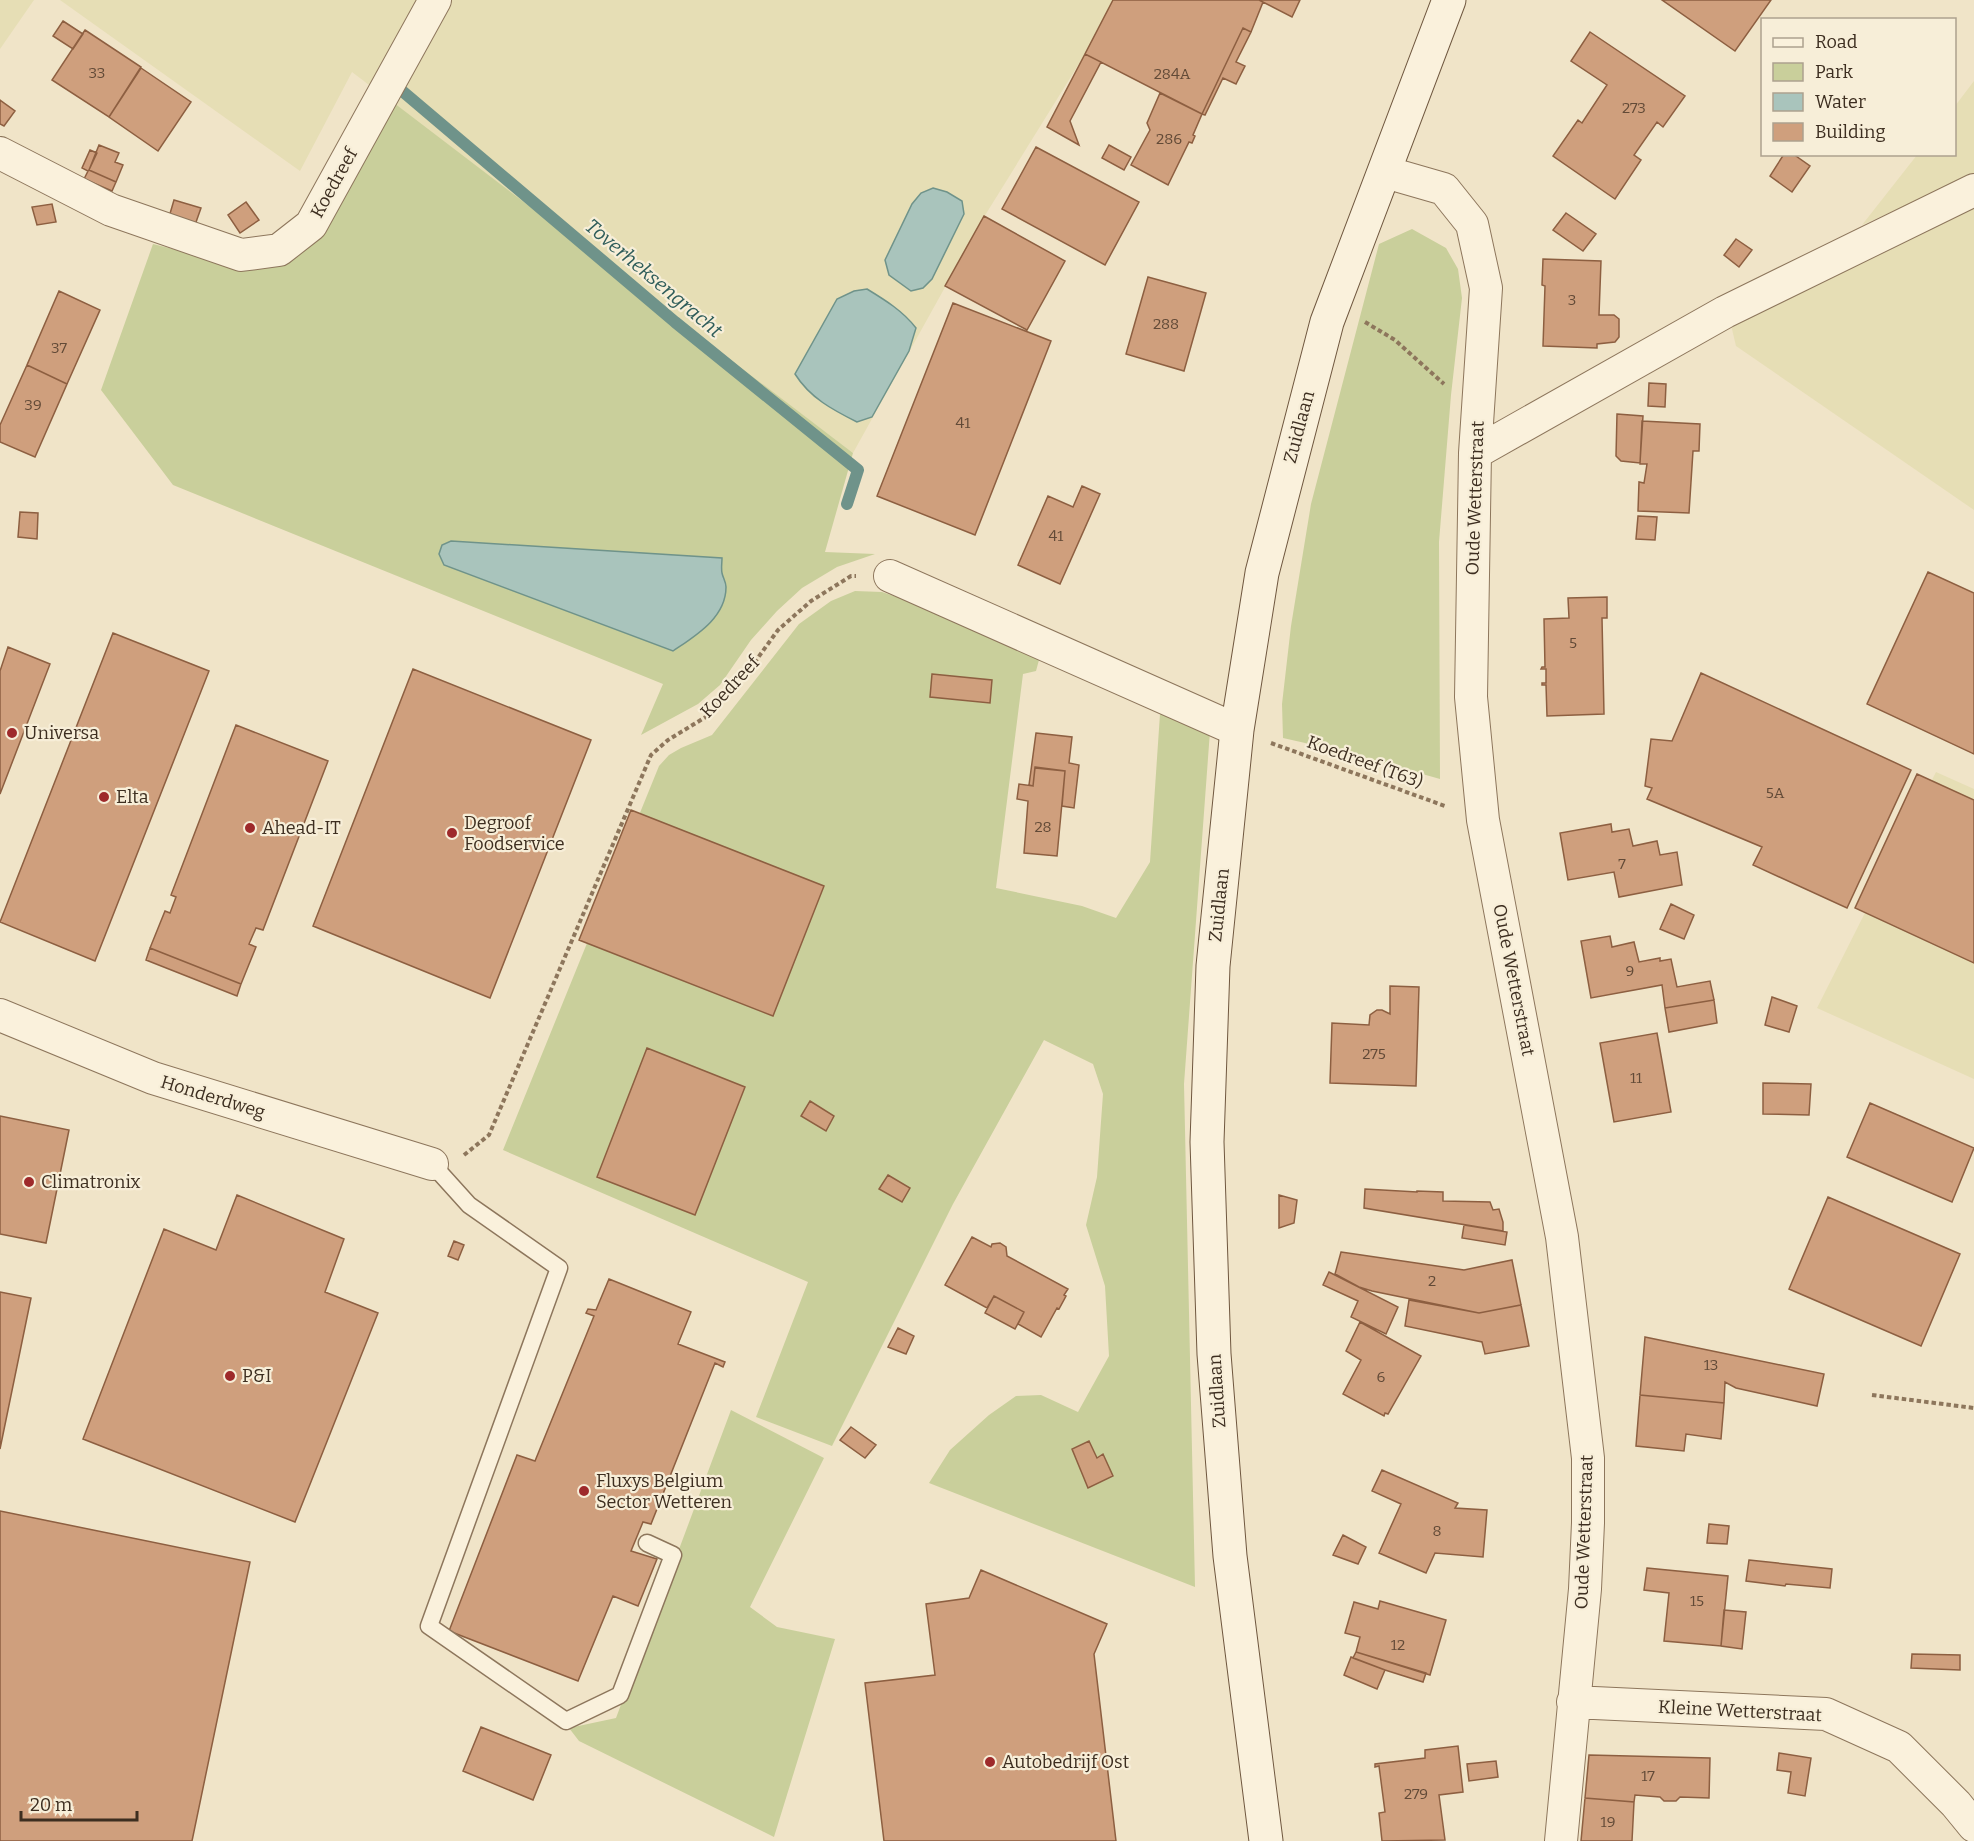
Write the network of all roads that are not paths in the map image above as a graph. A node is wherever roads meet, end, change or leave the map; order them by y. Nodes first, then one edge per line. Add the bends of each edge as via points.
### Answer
1 (435, 0) edge
2 (1449, 0) edge
3 (0, 153) edge
4 (1385, 171) junction
5 (1974, 190) edge
6 (1475, 453) junction
7 (890, 576) road end
8 (1237, 730) junction
9 (0, 1015) edge
10 (432, 1164) joint
11 (647, 1543) dead end
12 (1574, 1702) junction
13 (1968, 1807) edge
14 (1266, 1841) edge
15 (1561, 1841) edge

1 - 3 street, Koedreef via 311,225 279,250 241,255 122,214
2 - 4 main road, Zuidlaan
4 - 6 street, Oude Wetterstraat via 1444,189 1472,224 1486,288
4 - 8 main road, Zuidlaan via 1327,322 1262,573
5 - 6 street via 1725,312
6 - 12 street, Oude Wetterstraat via 1471,698 1483,820 1562,1237 1588,1458 1585,1589
7 - 8 street
8 - 14 main road, Zuidlaan via 1213,966 1207,1142 1214,1354 1229,1544
9 - 10 street, Honderdweg via 153,1078
10 - 11 lane via 469,1205 559,1268 429,1626 566,1721 620,1695 673,1555
12 - 13 street, Kleine Wetterstraat via 1826,1714 1899,1747
12 - 15 street, Oude Wetterstraat

